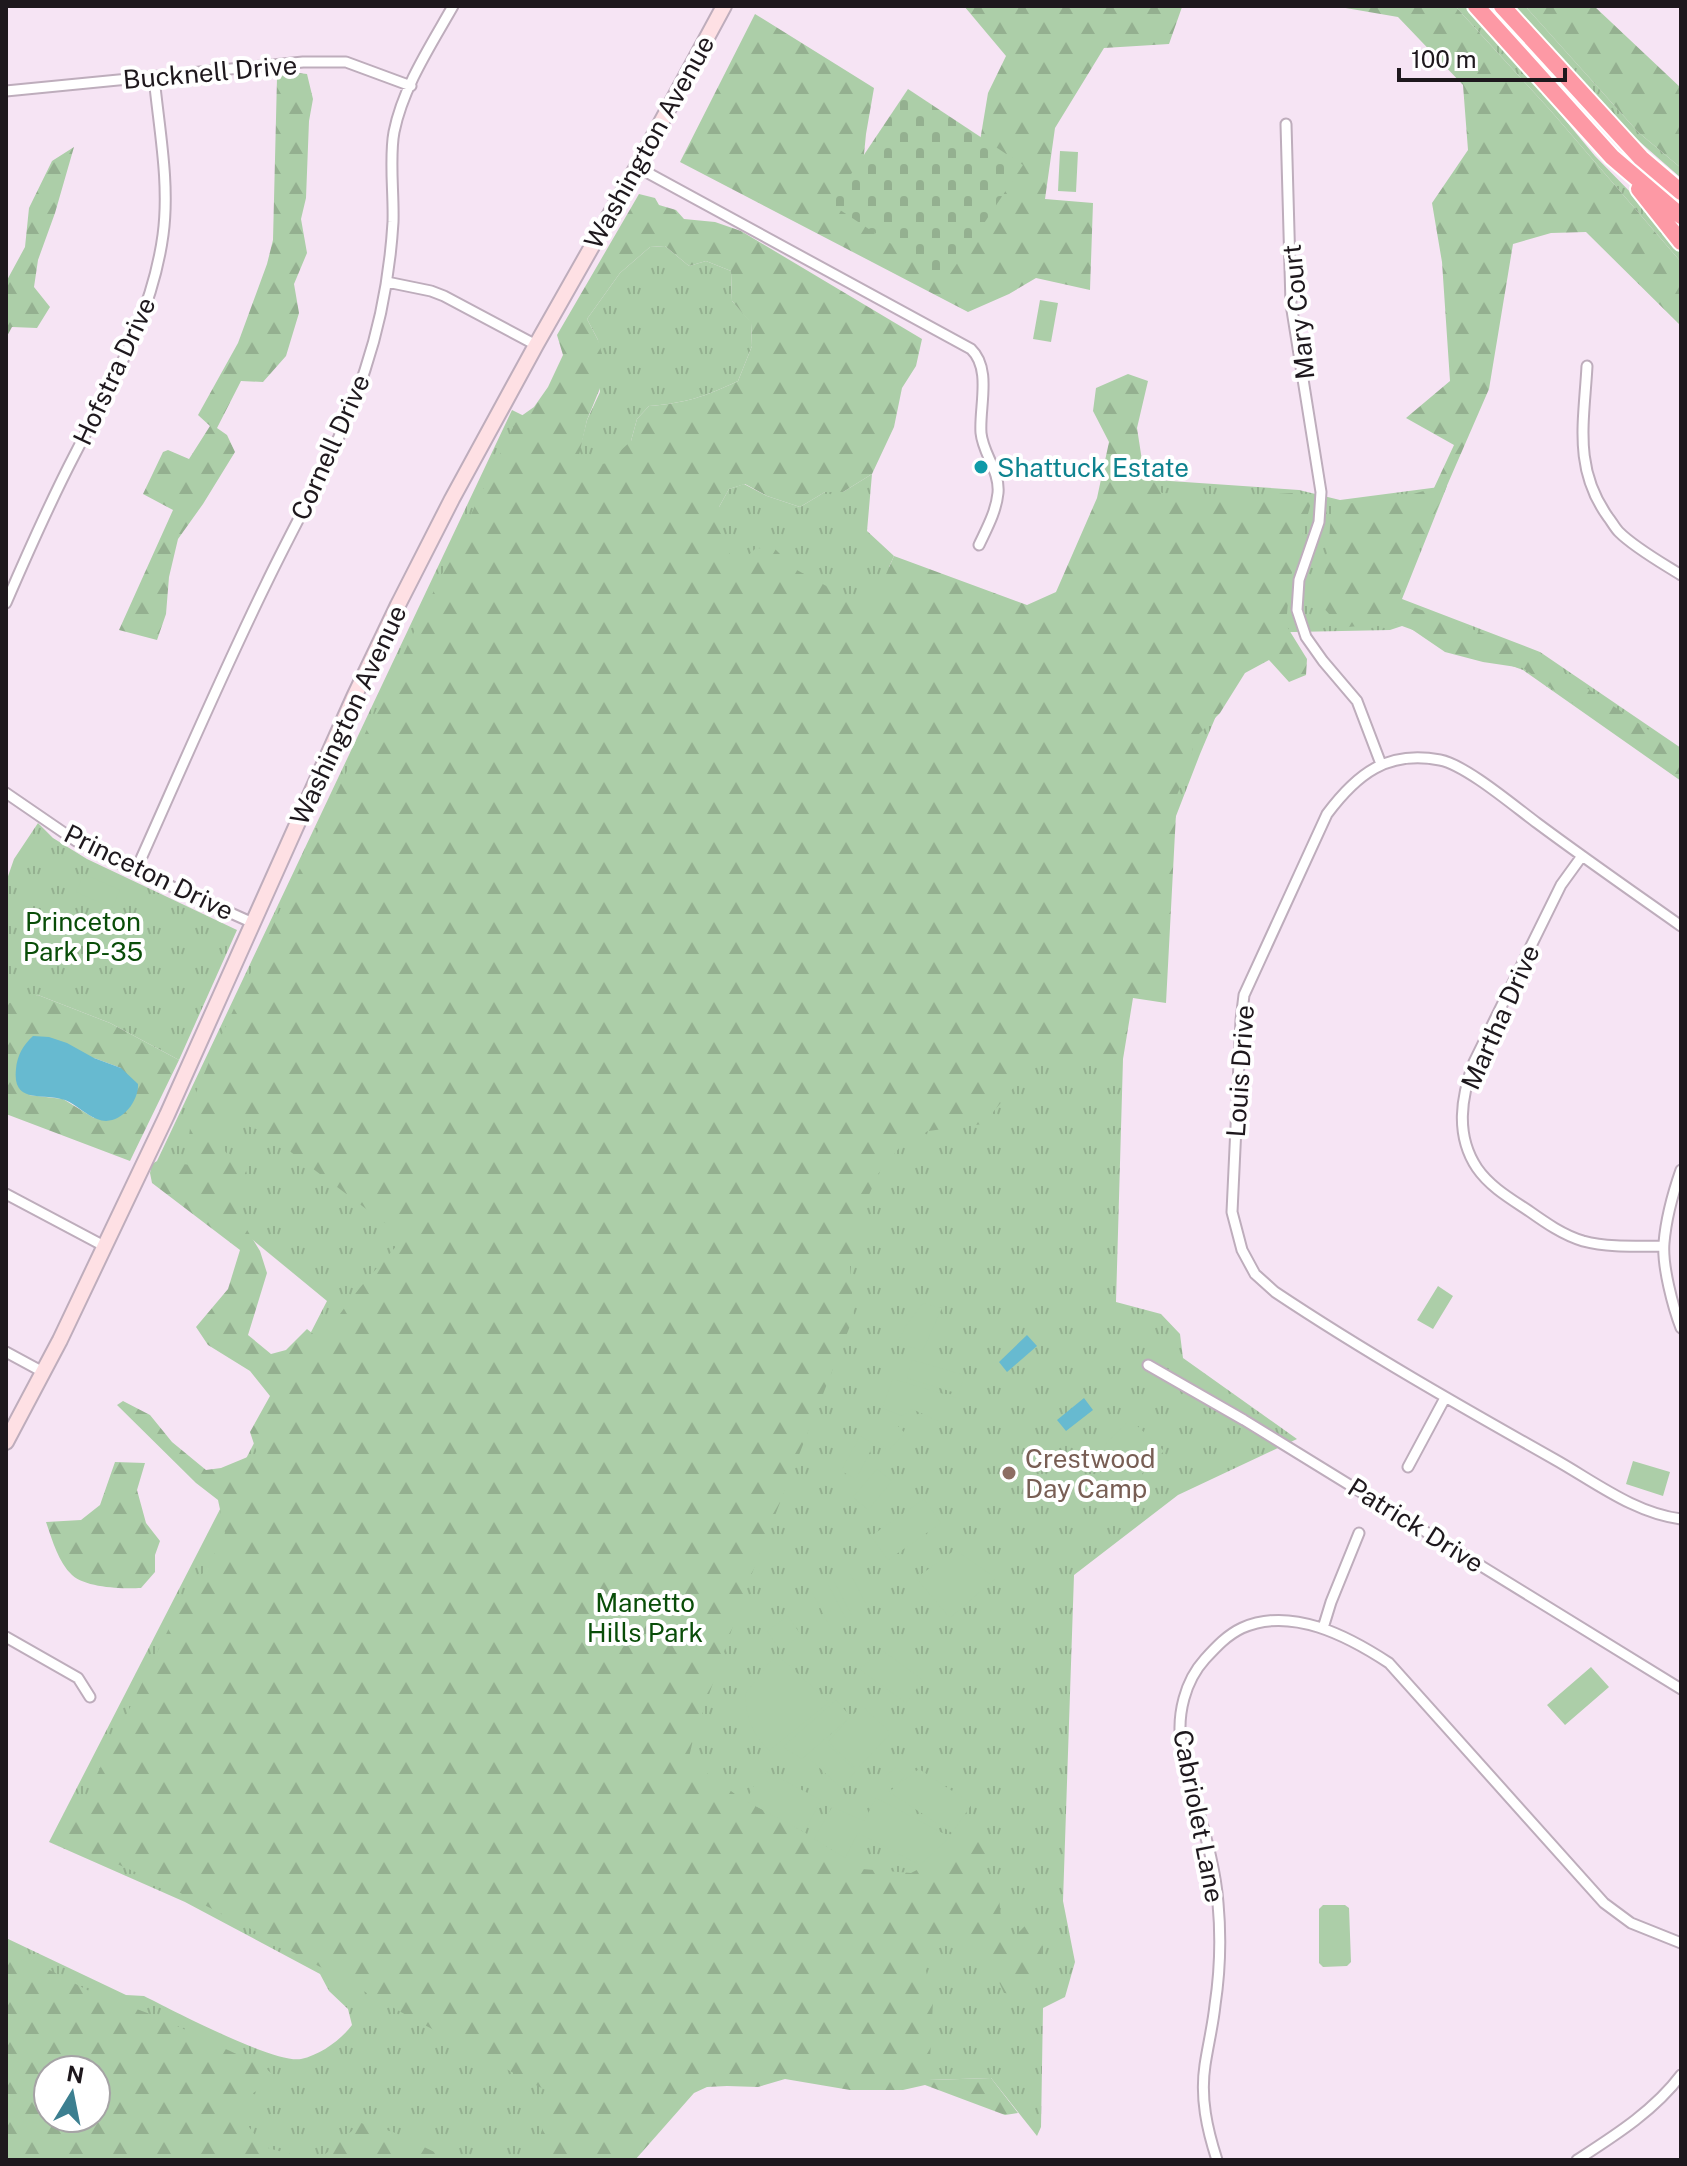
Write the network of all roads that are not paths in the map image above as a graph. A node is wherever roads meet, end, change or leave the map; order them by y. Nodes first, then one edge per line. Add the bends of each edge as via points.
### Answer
1 (453, 6) edge
2 (724, 6) edge
3 (1476, 6) edge
4 (1502, 6) edge
5 (154, 77) junction
6 (411, 86) junction
7 (6, 91) edge
8 (1286, 124) dead end
9 (1612, 157) junction
10 (637, 167) junction
11 (1681, 192) edge
12 (1681, 216) edge
13 (1681, 242) edge
14 (387, 282) junction
15 (536, 345) junction
16 (1587, 366) dead end
17 (979, 545) dead end
18 (1681, 575) edge
19 (6, 603) edge
20 (1381, 764) junction
21 (6, 793) edge
22 (1582, 856) junction
23 (136, 870) junction
24 (253, 923) junction
25 (1681, 926) edge
26 (1681, 1170) edge
27 (6, 1194) edge
28 (104, 1246) junction
29 (1663, 1246) junction
30 (1681, 1328) edge
31 (6, 1352) edge
32 (1148, 1365) dead end
33 (43, 1372) junction
34 (1445, 1398) junction
35 (6, 1442) edge
36 (1408, 1467) dead end
37 (1681, 1519) edge
38 (1359, 1533) dead end
39 (1323, 1628) junction
40 (6, 1637) edge
41 (1681, 1689) edge
42 (90, 1697) dead end
43 (1681, 1943) edge
44 (1681, 2075) edge
45 (1217, 2160) edge
46 (1577, 2160) edge

1 - 6 street, Cornell Drive
2 - 10 main road, Washington Avenue
3 - 9 highway
4 - 11 highway via 1641,158
5 - 6 street, Bucknell Drive via 335,61
5 - 7 street, Bucknell Drive
5 - 19 street, Hofstra Drive via 165,187 156,278 143,319
6 - 14 street, Cornell Drive via 393,134
8 - 20 street, Mary Court via 1291,304 1321,499 1319,522 1299,580 1297,610 1306,637 1357,701
9 - 12 highway
9 - 13 highway
10 - 15 main road, Washington Avenue
10 - 17 street via 979,356 983,445 999,489
14 - 15 street via 444,296
14 - 23 street, Cornell Drive via 352,408 240,638
15 - 24 main road, Washington Avenue via 392,618
16 - 18 street via 1583,438 1590,485 1619,532
20 - 22 street, Louis Drive via 1411,758 1443,760 1473,775
20 - 34 street, Louis Drive via 1361,775 1327,814 1244,995 1232,1212 1242,1250 1255,1274 1275,1292
21 - 23 street, Princeton Drive via 76,841
22 - 25 street, Louis Drive
22 - 29 street, Martha Drive via 1561,885 1474,1062 1464,1089 1466,1148 1478,1170 1502,1193 1559,1231 1608,1246
23 - 24 street, Princeton Drive
24 - 28 main road, Washington Avenue
26 - 29 street
27 - 28 street
28 - 33 main road, Washington Avenue
29 - 30 street via 1672,1306
31 - 33 street
32 - 41 street, Patrick Drive
33 - 35 main road, Washington Avenue
34 - 36 street, Patrick Drive
34 - 37 street, Louis Drive via 1635,1507
38 - 39 street, Patrick Drive
39 - 43 street, Cabriolet Lane via 1389,1663 1604,1903 1631,1923
39 - 45 street, Cabriolet Lane via 1294,1621 1242,1628 1201,1664 1187,1687 1180,1716 1181,1744 1218,1903 1216,2002 1203,2098
40 - 42 street via 78,1678
44 - 46 street via 1651,2107

